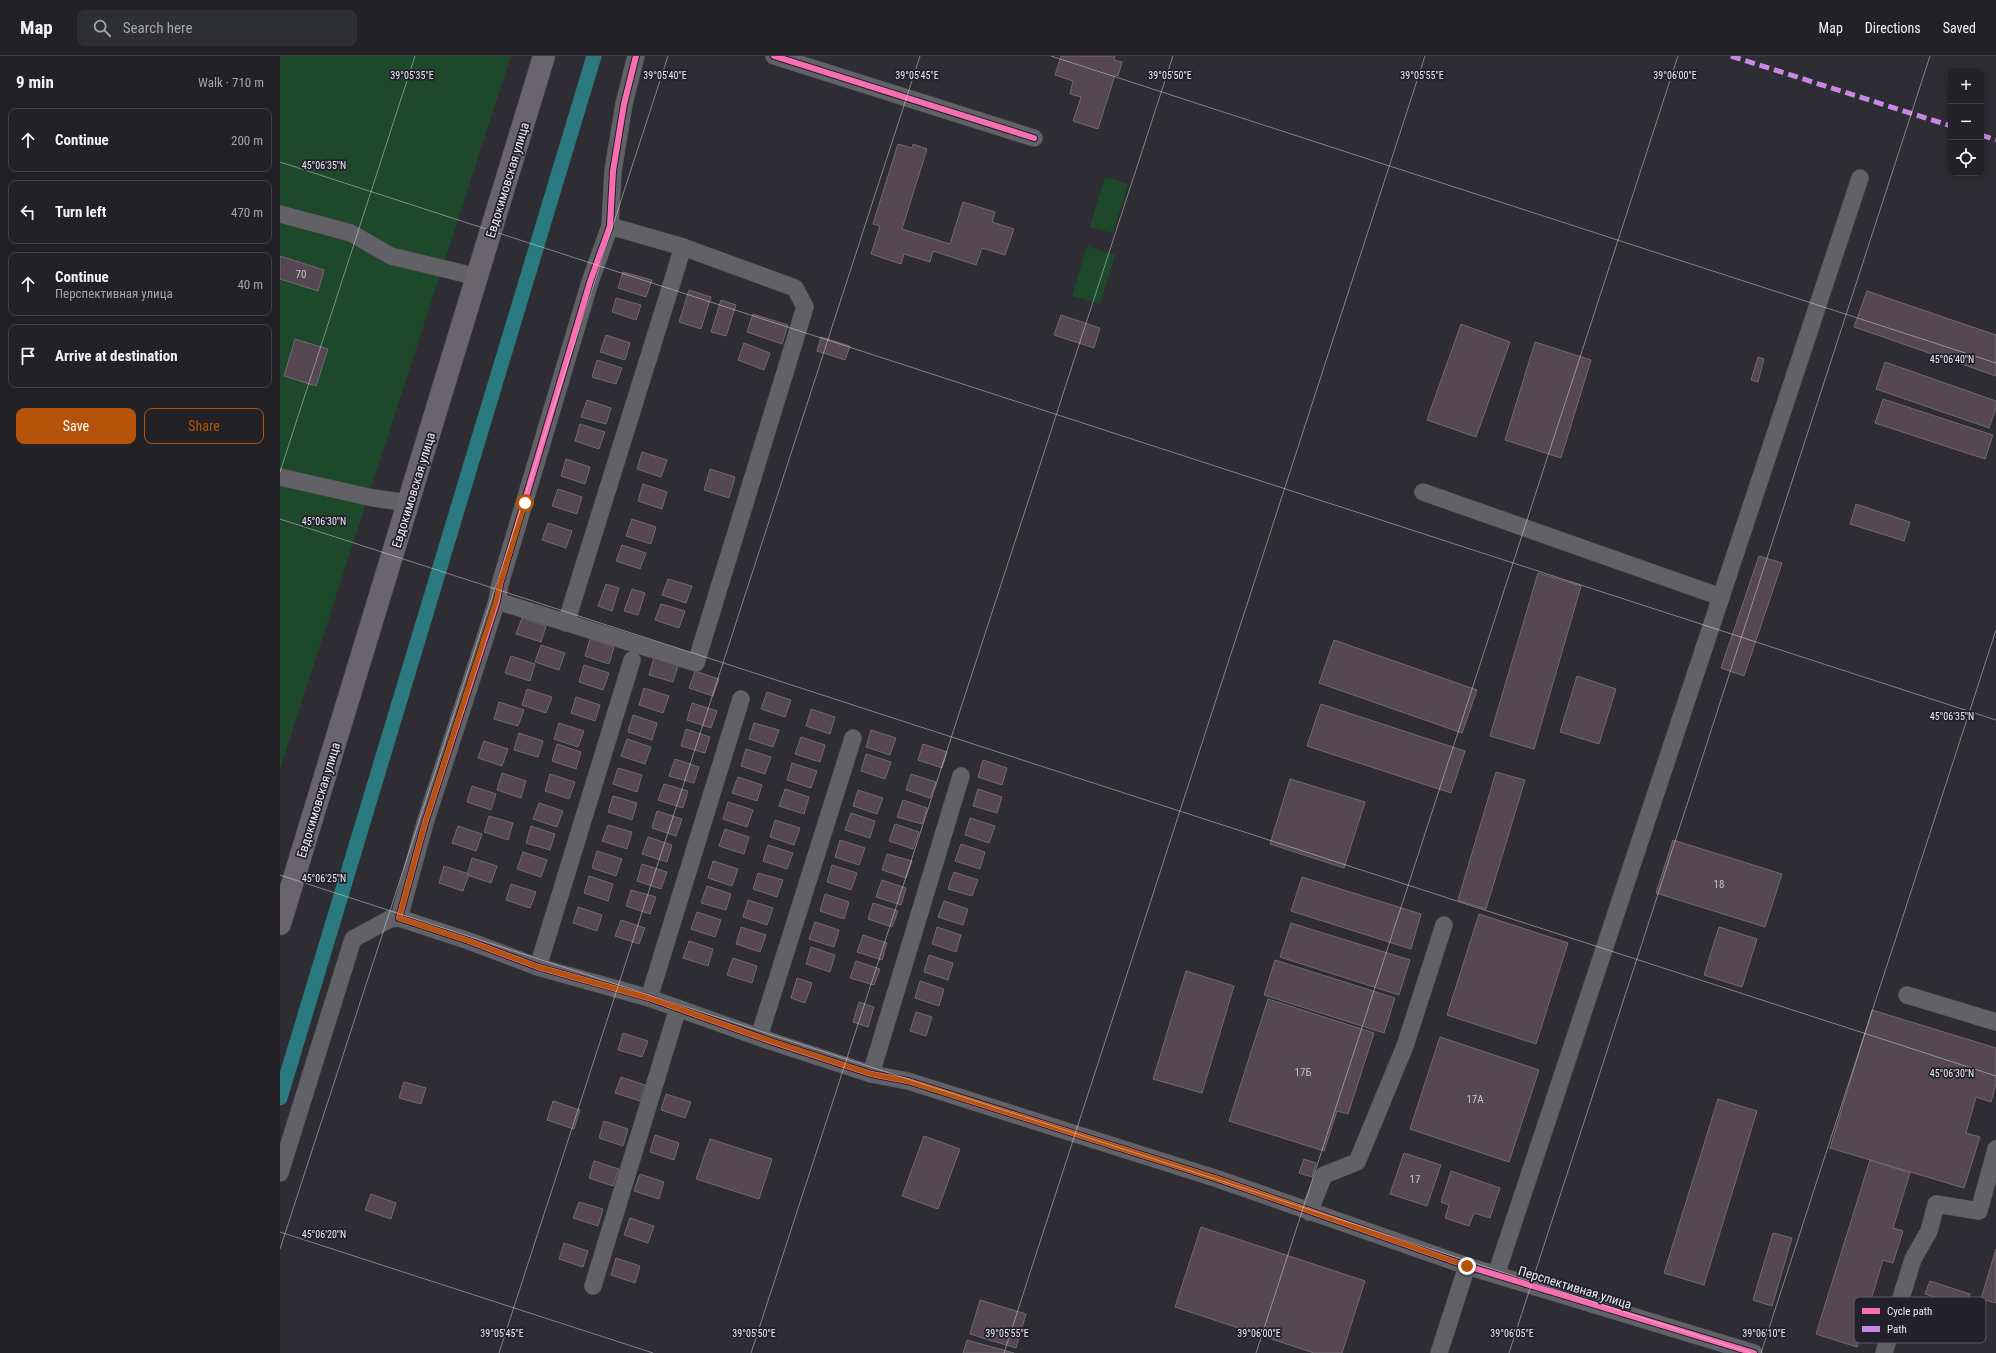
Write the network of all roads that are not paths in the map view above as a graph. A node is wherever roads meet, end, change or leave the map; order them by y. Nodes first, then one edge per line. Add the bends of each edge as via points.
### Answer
1 (544, 56) edge
2 (636, 56) edge
3 (774, 56) edge
4 (1034, 138) dead end
5 (1860, 178) dead end
6 (280, 214) edge
7 (610, 226) junction
8 (683, 247) junction
9 (478, 277) junction
10 (280, 477) edge
11 (1423, 492) dead end
12 (409, 503) junction
13 (1721, 597) junction
14 (496, 601) junction
15 (566, 623) junction
16 (632, 660) dead end
17 (741, 699) dead end
18 (853, 738) dead end
19 (961, 776) dead end
20 (399, 918) junction
21 (280, 924) edge
22 (1444, 925) dead end
23 (538, 967) junction
24 (1907, 995) dead end
25 (649, 998) junction
26 (678, 1008) junction
27 (1996, 1022) edge
28 (759, 1037) junction
29 (871, 1074) junction
30 (1996, 1149) edge
31 (280, 1173) edge
32 (1309, 1212) junction
33 (1467, 1266) junction
34 (1496, 1275) junction
35 (593, 1286) dead end
36 (1901, 1297) edge
37 (1887, 1343) edge
38 (1439, 1353) edge
39 (1754, 1353) edge
40 (1884, 1353) edge

1 - 9 main road, Евдокимовская улица
2 - 7 street via 624,104 613,171
3 - 4 street
5 - 13 street
6 - 9 street via 351,233 391,256
7 - 8 street
7 - 14 street via 590,282
8 - 15 street
8 - 15 street via 795,288 805,307 696,663
9 - 12 main road, Евдокимовская улица
10 - 12 street via 373,498
11 - 13 street
12 - 21 main road, Евдокимовская улица
13 - 34 street
14 - 15 street
14 - 20 street via 425,823
16 - 23 street
17 - 25 street
18 - 28 street
19 - 29 street
20 - 23 street, Перспективная улица
20 - 31 street via 390,919 353,939
22 - 32 street via 1406,1046 1357,1162 1324,1175
23 - 25 street, Перспективная улица
24 - 27 street
25 - 26 street, Перспективная улица
26 - 28 street, Перспективная улица
26 - 35 street
28 - 29 street, Перспективная улица
29 - 32 street, Перспективная улица via 908,1081 1060,1128 1218,1179
30 - 36 street via 1979,1211 1936,1204 1929,1231 1913,1259
32 - 33 street, Перспективная улица
33 - 34 street, Перспективная улица
33 - 38 street
34 - 39 street, Перспективная улица
37 - 40 street

